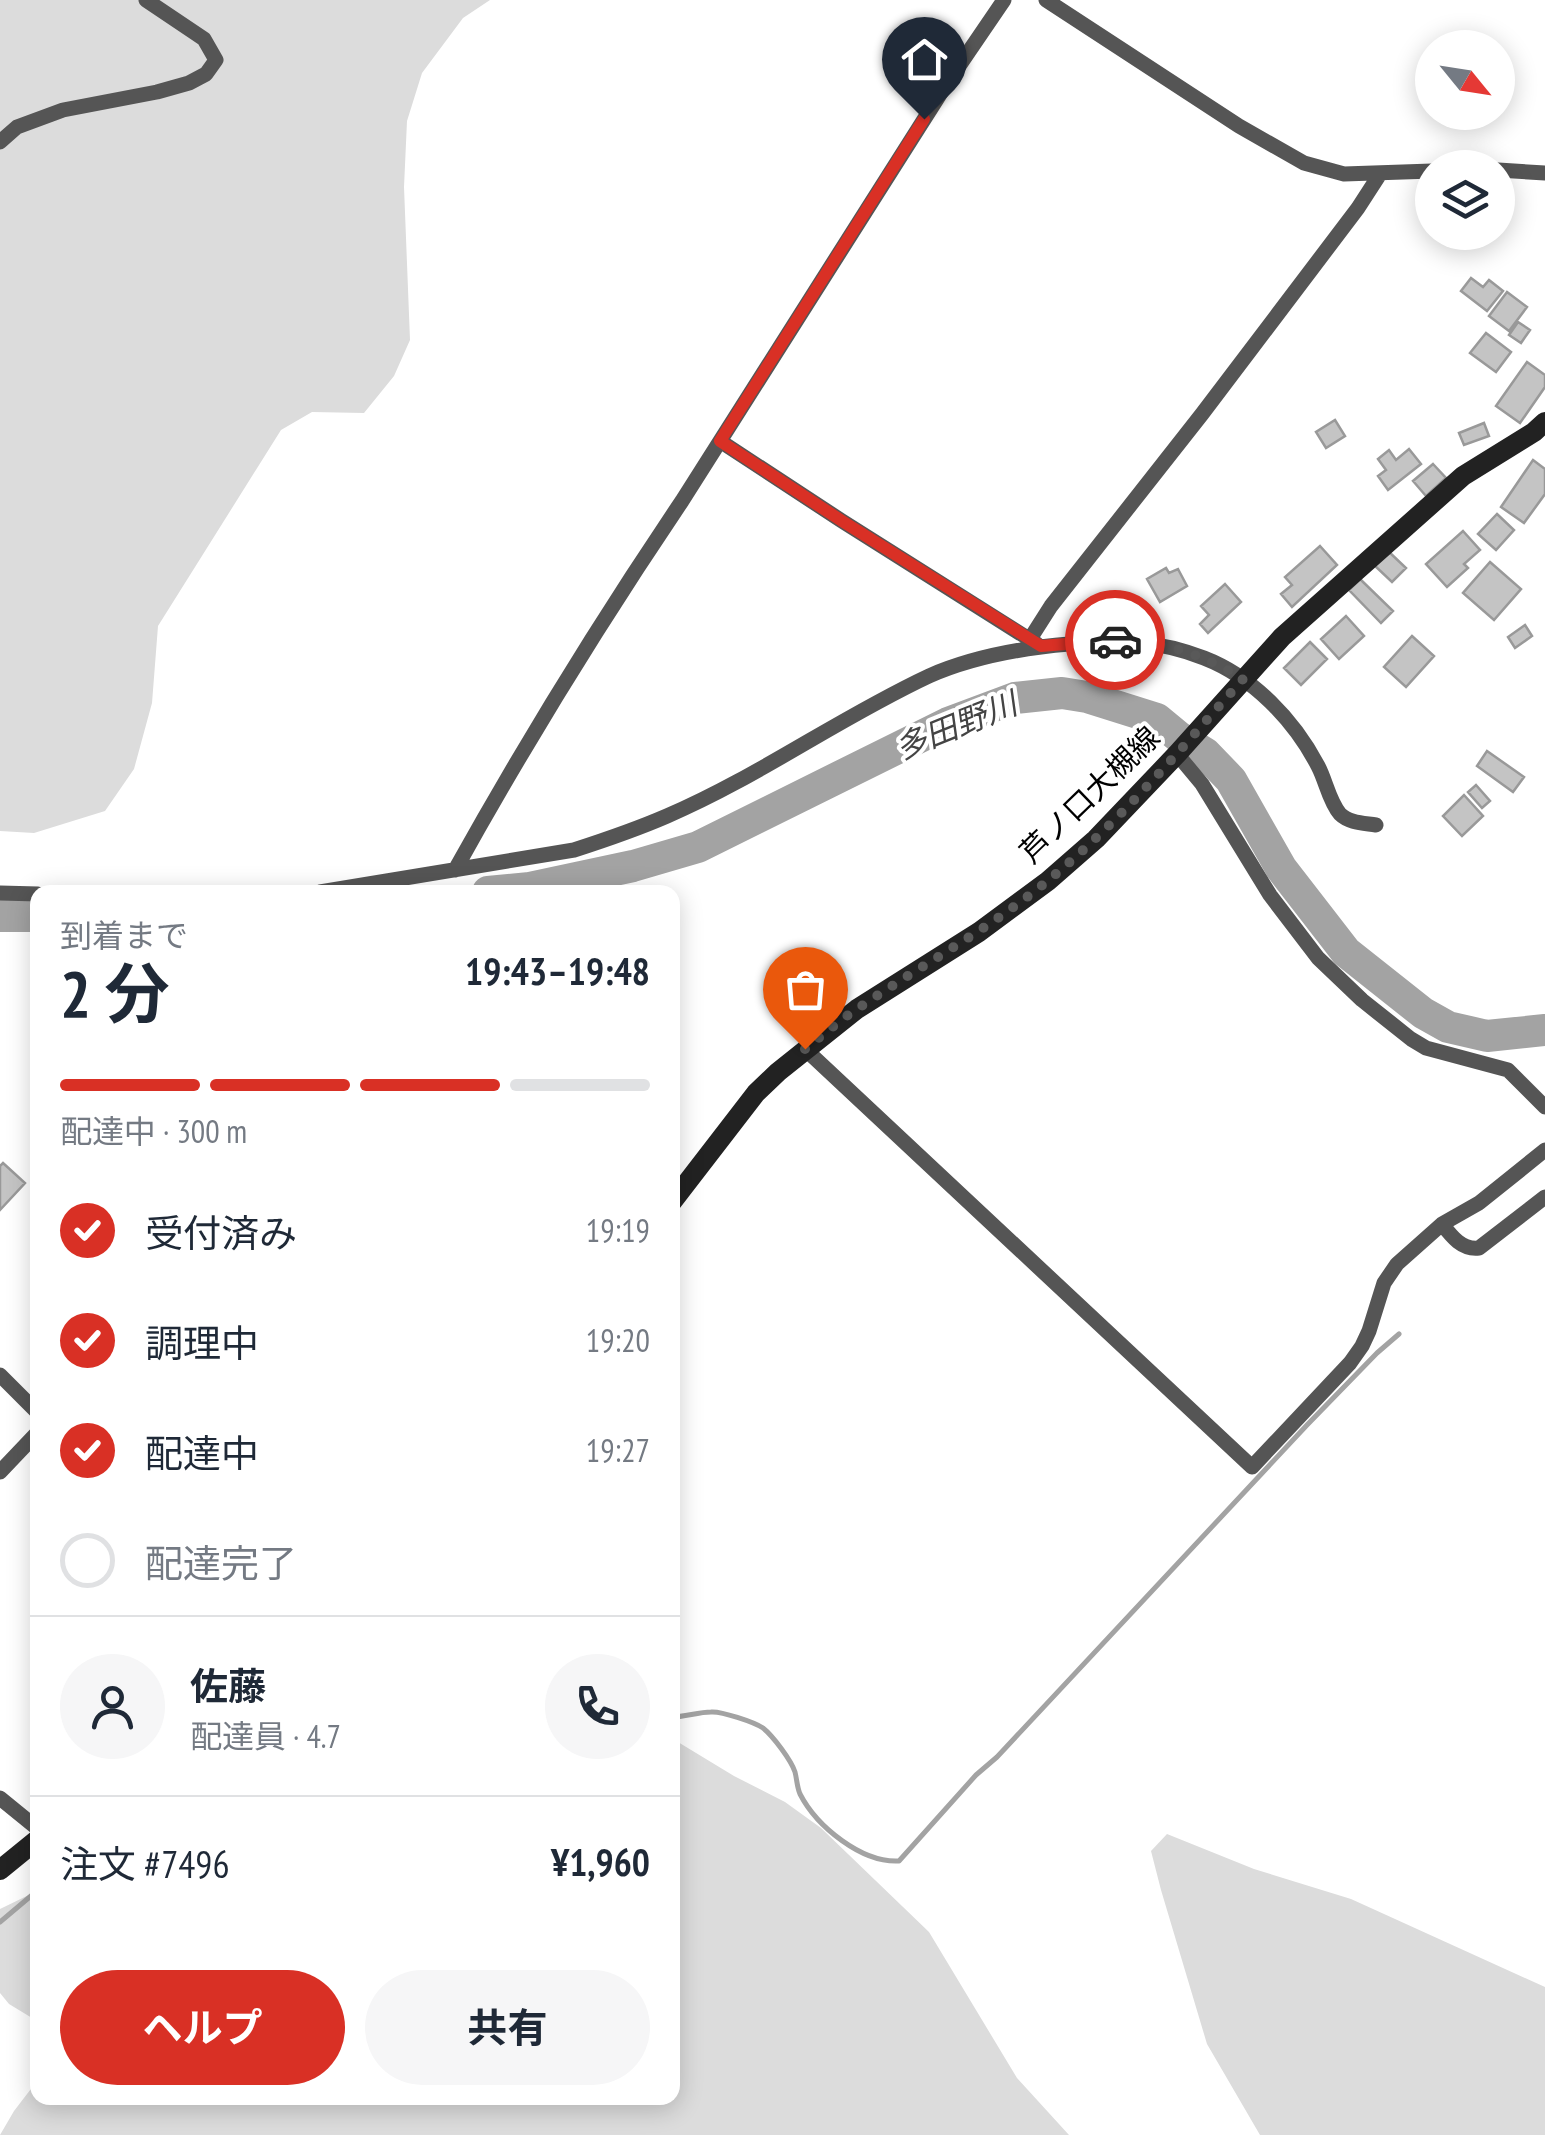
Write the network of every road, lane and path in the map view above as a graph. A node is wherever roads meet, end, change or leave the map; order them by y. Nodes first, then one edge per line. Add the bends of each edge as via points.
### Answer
1 (146, 0) edge
2 (1004, 0) edge
3 (1046, 0) edge
4 (0, 142) edge
5 (1515, 171) edge
6 (1415, 172) edge
7 (1545, 173) edge
8 (1380, 174) junction
9 (1545, 422) edge
10 (720, 441) junction
11 (1035, 642) junction
12 (1243, 679) junction
13 (1177, 754) junction
14 (1376, 826) dead end
15 (455, 870) junction
16 (363, 885) edge
17 (0, 893) edge
18 (30, 894) edge
19 (805, 1049) junction
20 (1545, 1107) edge
21 (1545, 1150) edge
22 (680, 1192) edge
23 (1545, 1197) edge
24 (1442, 1224) junction
25 (0, 1375) edge
26 (30, 1405) edge
27 (30, 1440) edge
28 (0, 1472) edge
29 (0, 1798) edge
30 (30, 1823) edge
31 (30, 1846) edge
32 (0, 1870) edge

1 - 4 street via 204,39 216,60 206,74 157,92 63,110 16,127
2 - 10 street
3 - 8 street via 1304,164
5 - 7 street
6 - 8 street
8 - 11 street via 1051,606
9 - 12 main road, 芦ノ口大槻線 via 1421,512
10 - 11 street
10 - 15 street via 510,769
11 - 12 street via 1144,642 1203,658
11 - 15 street via 932,675 652,822 574,850
12 - 13 main road, 芦ノ口大槻線
12 - 14 street via 1292,726 1341,815
13 - 19 main road, 芦ノ口大槻線 via 1048,880
13 - 20 street via 1270,894 1351,990 1426,1048 1508,1070
15 - 16 street
17 - 18 street
19 - 22 main road, 芦ノ口大槻線 via 756,1092
19 - 24 street via 1252,1467 1350,1363 1369,1332 1384,1283
21 - 24 street
23 - 24 street via 1479,1248 1459,1242
25 - 26 street
27 - 28 street
29 - 30 street
31 - 32 main road

